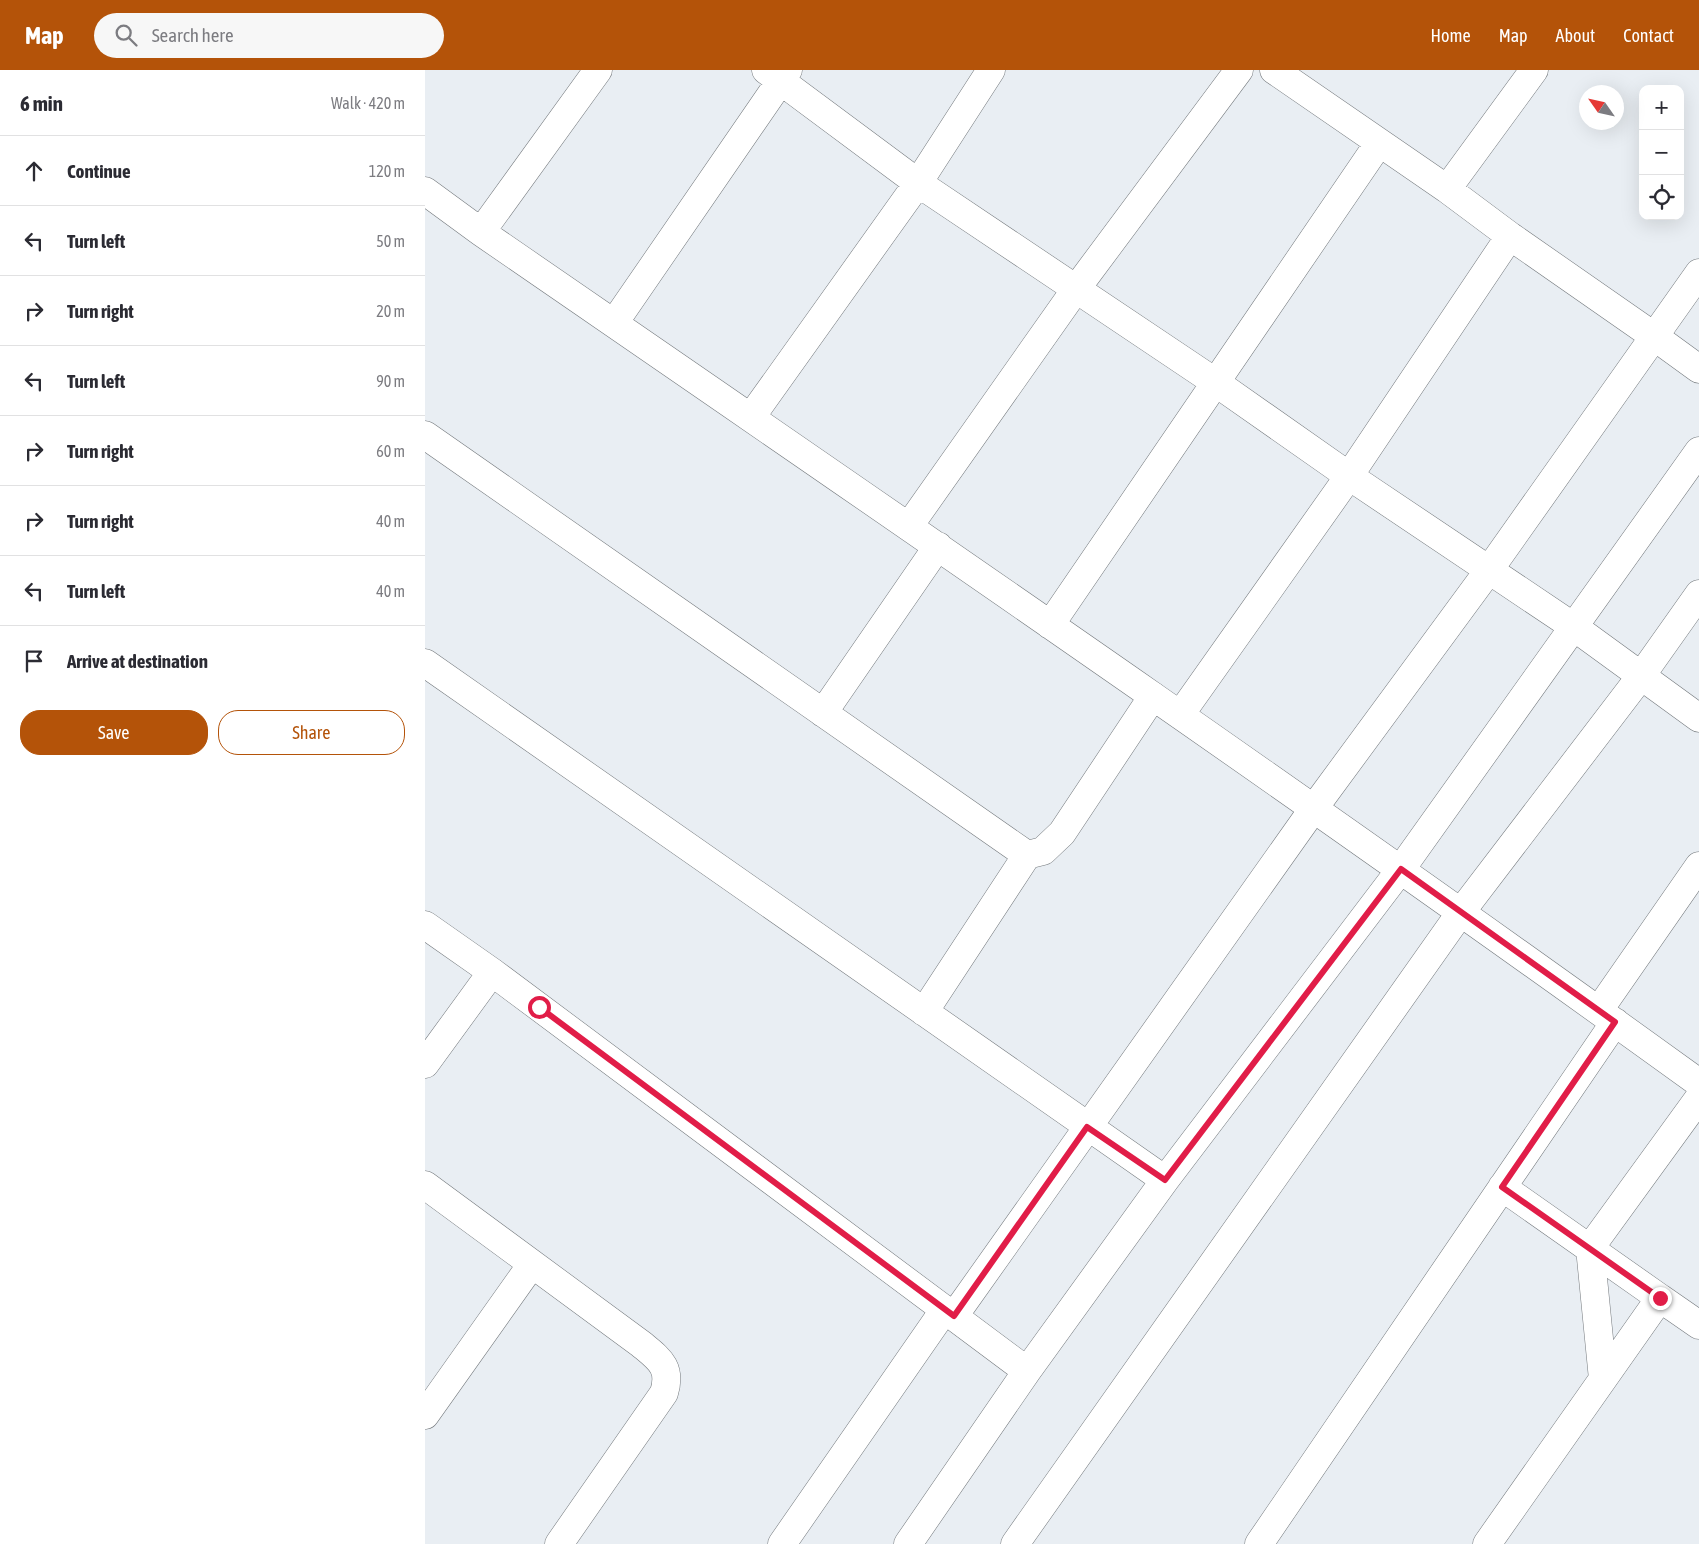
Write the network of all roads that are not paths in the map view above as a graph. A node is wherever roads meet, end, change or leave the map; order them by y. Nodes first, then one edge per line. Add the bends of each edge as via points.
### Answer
1 (598, 70) edge
2 (991, 70) edge
3 (1239, 70) edge
4 (1274, 70) edge
5 (1534, 70) edge
6 (778, 73) edge
7 (1379, 144) junction
8 (918, 183) junction
9 (1447, 189) junction
10 (425, 191) edge
11 (481, 232) junction
12 (1510, 236) junction
13 (1699, 273) edge
14 (1076, 289) junction
15 (614, 323) junction
16 (1655, 336) junction
17 (1699, 369) edge
18 (1215, 382) junction
19 (751, 418) junction
20 (425, 436) edge
21 (1699, 451) edge
22 (1349, 476) junction
23 (909, 526) junction
24 (938, 546) junction
25 (1489, 570) junction
26 (1699, 594) edge
27 (1050, 625) junction
28 (1575, 627) junction
29 (425, 663) edge
30 (1641, 676) junction
31 (1153, 696) junction
32 (823, 713) junction
33 (1181, 715) junction
34 (1699, 718) edge
35 (1314, 808) junction
36 (1027, 855) junction
37 (1699, 866) edge
38 (1401, 869) junction
39 (1461, 912) junction
40 (425, 925) edge
41 (492, 972) junction
42 (924, 1012) junction
43 (1607, 1016) junction
44 (425, 1064) edge
45 (1699, 1083) edge
46 (1699, 1098) edge
47 (1087, 1127) junction
48 (1165, 1180) junction
49 (425, 1185) edge
50 (1502, 1187) junction
51 (1590, 1248) junction
52 (532, 1264) junction
53 (1660, 1298) junction
54 (949, 1312) junction
55 (1699, 1326) edge
56 (1027, 1371) junction
57 (1603, 1379) junction
58 (425, 1415) edge
59 (559, 1544) edge
60 (782, 1544) edge
61 (908, 1544) edge
62 (1015, 1544) edge
63 (1259, 1544) edge
64 (1487, 1544) edge

1 - 11 street
2 - 8 street
3 - 14 street
4 - 7 street
5 - 9 street
6 - 8 street
6 - 15 street
7 - 9 street
7 - 18 street
8 - 14 street
8 - 19 street
9 - 12 street
10 - 11 street
11 - 15 street
12 - 16 street
12 - 22 street
13 - 16 street
14 - 18 street
14 - 23 street
15 - 19 street
16 - 17 street
16 - 25 street
18 - 22 street
18 - 27 street
19 - 23 street
20 - 32 street
21 - 28 street
22 - 25 street
22 - 33 street
23 - 24 street
24 - 27 street
24 - 32 street
25 - 28 street
25 - 35 street
26 - 30 street
27 - 31 street
28 - 30 street
28 - 38 street
29 - 42 street
30 - 34 street
30 - 39 street
31 - 33 street
31 - 36 street via 1062,833 1043,851
32 - 36 street
33 - 35 street
35 - 38 street
35 - 47 street
36 - 42 street
37 - 43 street
38 - 39 street
38 - 48 street
39 - 43 street
39 - 62 street
40 - 41 street
41 - 44 street
41 - 54 street
42 - 47 street
43 - 45 street
43 - 50 street
46 - 51 street
47 - 48 street
47 - 54 street
48 - 56 street
49 - 52 street
50 - 51 street
50 - 63 street
51 - 53 street
51 - 57 street
52 - 58 street
52 - 59 street via 641,1344 659,1360 667,1373 664,1393
53 - 55 street
53 - 57 street
54 - 56 street
54 - 60 street
56 - 61 street
57 - 64 street

